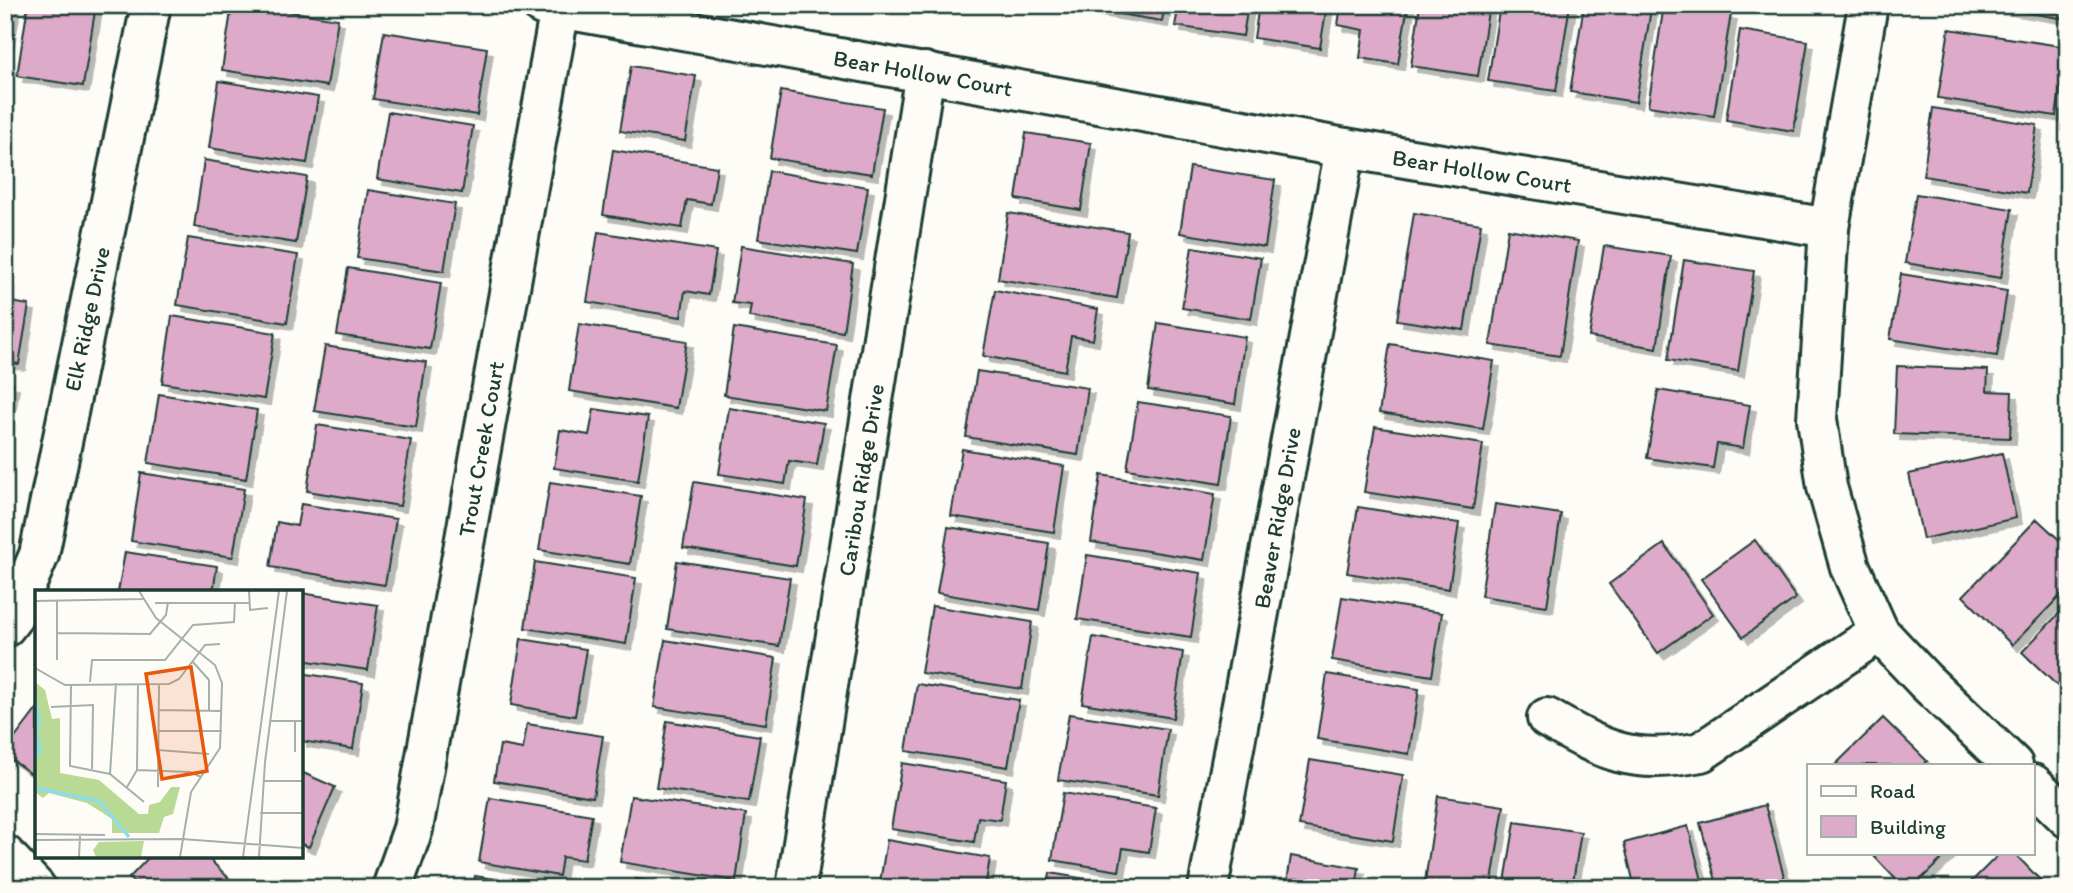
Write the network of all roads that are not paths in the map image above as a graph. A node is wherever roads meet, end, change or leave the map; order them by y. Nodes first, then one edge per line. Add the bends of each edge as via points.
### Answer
1 (151, 5) edge
2 (1868, 5) edge
3 (551, 7) edge
4 (925, 72) junction
5 (1345, 148) junction
6 (1829, 228) junction
7 (5, 627) edge
8 (1879, 632) junction
9 (1547, 718) dead end
10 (2012, 764) edge
11 (2035, 786) edge
12 (2068, 818) edge
13 (5, 855) edge
14 (36, 888) edge
15 (392, 888) edge
16 (796, 888) edge
17 (1208, 888) edge

1 - 7 street, Elk Ridge Drive via 38,555
2 - 6 street
3 - 4 street, Bear Hollow Court
3 - 15 street, Trout Creek Court via 413,829
4 - 5 street, Bear Hollow Court
4 - 16 street, Caribou Ridge Drive
5 - 6 street, Bear Hollow Court
5 - 17 street, Beaver Ridge Drive
6 - 8 street via 1817,419 1827,488 1850,567
8 - 9 street via 1701,752 1667,758 1622,755
8 - 10 street
11 - 12 street
13 - 14 street

